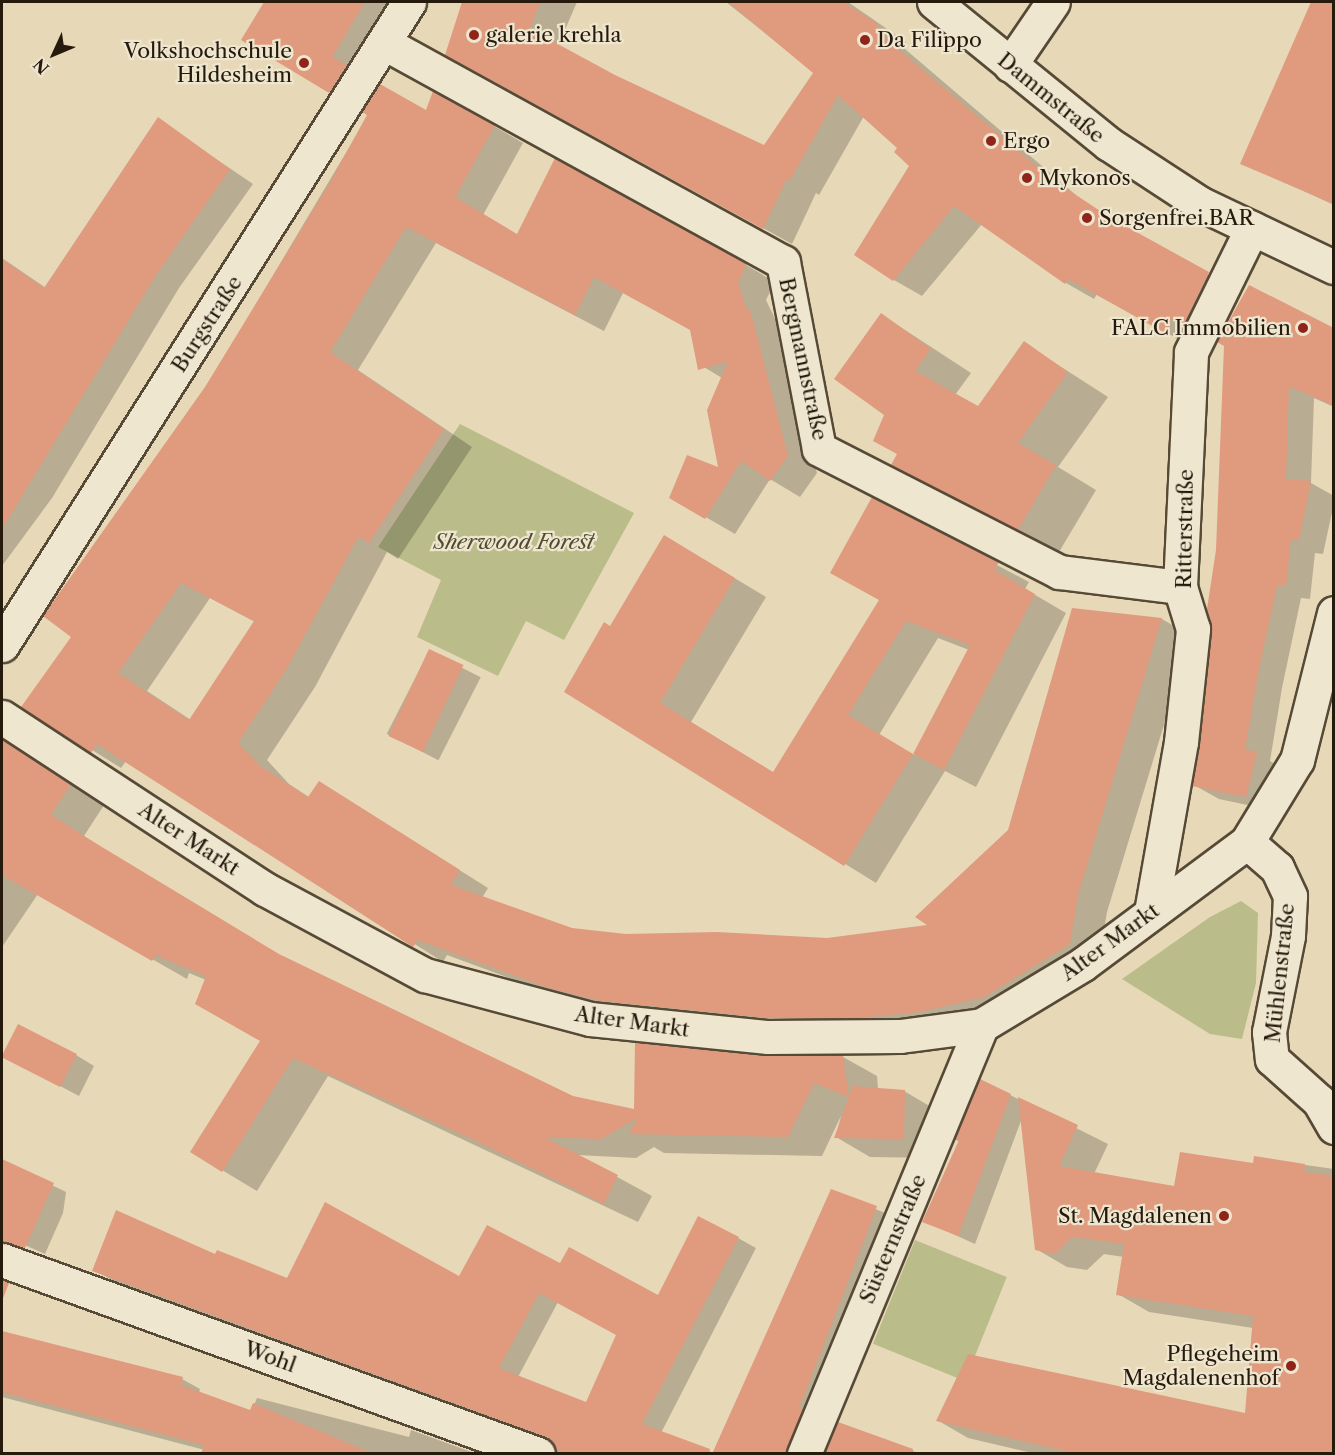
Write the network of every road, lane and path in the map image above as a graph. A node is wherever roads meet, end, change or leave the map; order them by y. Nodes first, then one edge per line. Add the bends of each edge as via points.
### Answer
1 (410, 2) edge
2 (934, 2) edge
3 (1053, 2) edge
4 (386, 44) junction
5 (1010, 65) junction
6 (1252, 228) junction
7 (1334, 267) edge
8 (1180, 587) junction
9 (1334, 612) edge
10 (2, 645) edge
11 (2, 717) edge
12 (1246, 842) junction
13 (1151, 912) junction
14 (982, 1025) junction
15 (1334, 1127) edge
16 (2, 1260) edge
17 (538, 1454) edge
18 (804, 1454) edge

1 - 4 street, Burgstraße
2 - 5 street, Dammstraße
3 - 5 street
4 - 8 street, Bergmannstraße via 783,262 819,448 1059,572
4 - 10 street, Burgstraße
5 - 6 street, Dammstraße via 1109,144 1199,203
6 - 7 street, Dammstraße
6 - 8 street, Ritterstraße via 1191,352
8 - 13 street, Ritterstraße via 1193,629 1181,742
9 - 12 street via 1297,760
11 - 14 street, Alter Markt via 265,889 425,975 590,1019 768,1037 900,1036
12 - 13 street, Alter Markt
12 - 15 street, Mühlenstraße via 1277,868 1290,896 1288,936 1269,1032 1272,1059 1319,1101
13 - 14 street, Alter Markt via 1083,964
14 - 18 street, Süsternstraße
16 - 17 street, Wohl

